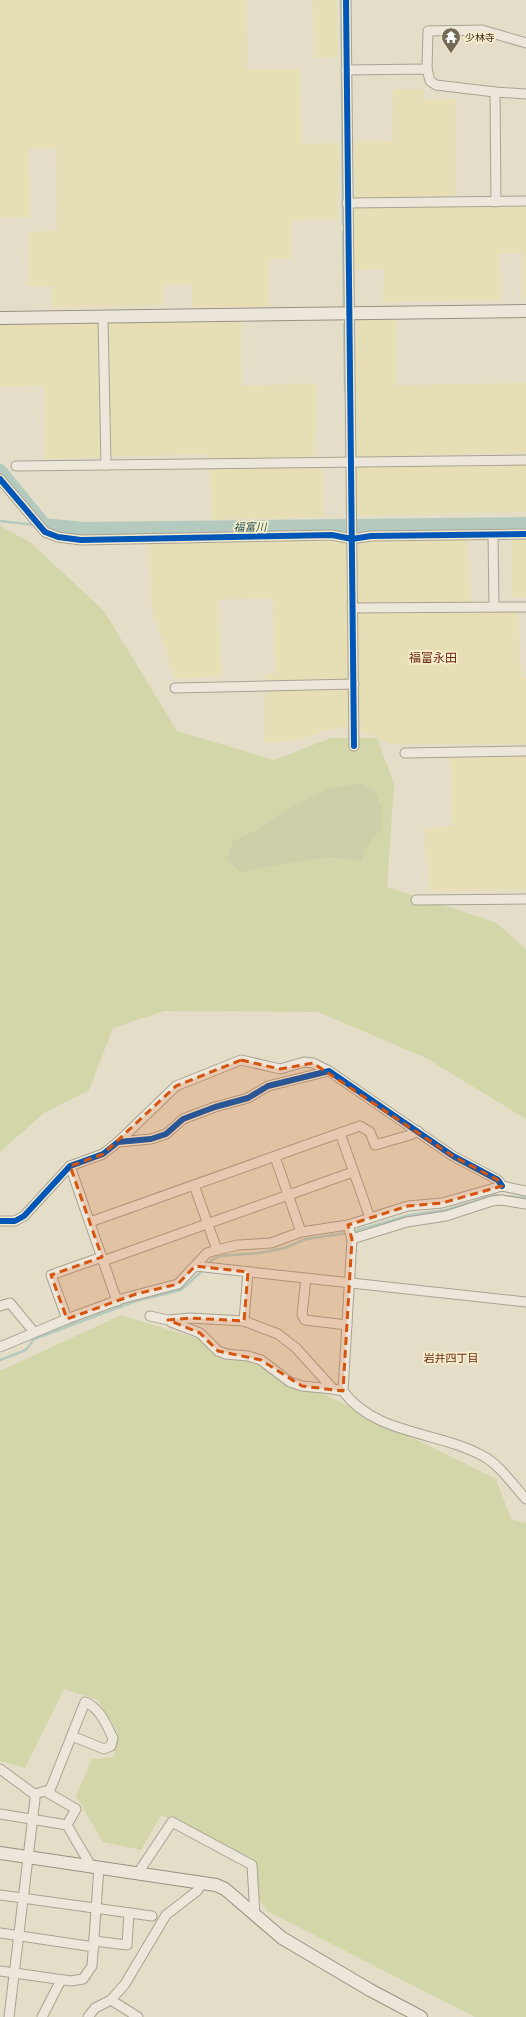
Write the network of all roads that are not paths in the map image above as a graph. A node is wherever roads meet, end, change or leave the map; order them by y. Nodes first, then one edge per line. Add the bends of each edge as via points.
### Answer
1 (346, 0) edge
2 (526, 44) edge
3 (427, 69) junction
4 (346, 70) junction
5 (495, 92) junction
6 (526, 94) edge
7 (526, 201) edge
8 (496, 202) junction
9 (347, 203) junction
10 (526, 311) edge
11 (348, 314) junction
12 (0, 318) edge
13 (103, 318) junction
14 (526, 460) edge
15 (350, 462) junction
16 (106, 465) junction
17 (16, 466) dead end
18 (0, 479) edge
19 (493, 534) junction
20 (526, 534) edge
21 (352, 537) junction
22 (494, 607) junction
23 (526, 607) edge
24 (352, 608) junction
25 (354, 684) junction
26 (176, 688) dead end
27 (354, 746) dead end
28 (526, 752) edge
29 (405, 753) dead end
30 (526, 899) edge
31 (416, 900) dead end
32 (329, 1071) junction
33 (418, 1131) junction
34 (340, 1133) junction
35 (118, 1142) junction
36 (275, 1157) junction
37 (70, 1166) junction
38 (353, 1172) junction
39 (194, 1185) junction
40 (502, 1186) junction
41 (526, 1191) edge
42 (288, 1195) junction
43 (526, 1204) edge
44 (370, 1218) junction
45 (0, 1221) edge
46 (90, 1222) junction
47 (208, 1224) junction
48 (301, 1232) junction
49 (350, 1232) junction
50 (217, 1250) junction
51 (102, 1259) junction
52 (203, 1267) junction
53 (248, 1272) junction
54 (306, 1278) junction
55 (350, 1283) junction
56 (117, 1300) junction
57 (526, 1302) edge
58 (0, 1306) edge
59 (150, 1316) dead end
60 (67, 1319) junction
61 (168, 1320) junction
62 (244, 1321) junction
63 (347, 1325) junction
64 (34, 1332) junction
65 (0, 1347) edge
66 (333, 1389) junction
67 (343, 1391) junction
68 (526, 1499) edge
69 (72, 1736) junction
70 (0, 1770) edge
71 (45, 1791) junction
72 (34, 1794) junction
73 (0, 1814) edge
74 (33, 1819) junction
75 (67, 1824) junction
76 (0, 1853) edge
77 (28, 1857) junction
78 (95, 1867) junction
79 (138, 1873) junction
80 (203, 1882) junction
81 (0, 1895) edge
82 (23, 1898) junction
83 (96, 1908) junction
84 (129, 1913) junction
85 (152, 1916) dead end
86 (254, 1916) junction
87 (0, 1933) edge
88 (18, 1936) junction
89 (94, 1944) junction
90 (0, 1971) edge
91 (14, 1973) junction
92 (61, 1980) junction
93 (111, 2000) junction
94 (6, 2011) edge
95 (42, 2017) edge
96 (88, 2017) edge
97 (138, 2017) edge
98 (421, 2017) edge

1 - 4 street
2 - 3 street via 482,30 428,31
3 - 4 street
3 - 5 street via 430,81 436,84
4 - 9 street
5 - 6 street
5 - 8 street
7 - 8 street
8 - 9 street
9 - 11 street
10 - 11 street
11 - 13 street
11 - 15 street
12 - 13 street
13 - 16 street
14 - 15 street
15 - 16 street
15 - 21 street
16 - 17 street
18 - 21 street via 38,525 58,536 81,540 332,535
19 - 20 street
19 - 21 street
19 - 22 street
21 - 24 street
22 - 23 street
22 - 24 street
24 - 25 street
25 - 26 street
25 - 27 street
28 - 29 street
30 - 31 street
32 - 33 street
32 - 35 street via 309,1078 268,1086 248,1098 183,1119 166,1134 151,1139
32 - 35 street via 313,1063 304,1062 280,1069 242,1060 234,1062 176,1086
33 - 34 street via 410,1136 375,1145 370,1132 360,1126
33 - 40 street via 453,1156 498,1180
34 - 36 street
34 - 38 street
35 - 37 street via 103,1154
36 - 39 street
36 - 42 street
37 - 45 street via 24,1216 15,1221
37 - 46 street
38 - 42 street
38 - 44 street
39 - 46 street
39 - 47 street
40 - 41 street
40 - 44 street via 442,1203 408,1206
42 - 47 street
42 - 48 street
43 - 49 street via 492,1201 446,1216
44 - 49 street
46 - 51 street
47 - 50 street
47 - 51 street
48 - 49 street
48 - 50 street via 271,1243
49 - 55 street
50 - 52 street via 208,1253
51 - 56 street
51 - 60 street via 51,1275
52 - 53 street
52 - 56 street via 178,1284
53 - 54 street
53 - 62 street
54 - 55 street
54 - 63 street via 302,1315 306,1320
55 - 57 street
55 - 63 street
56 - 60 street
58 - 64 street via 10,1302
59 - 61 street
60 - 64 street
61 - 62 street via 190,1318
61 - 66 street via 200,1333 218,1351 261,1360 290,1382 302,1386
62 - 66 street via 278,1334 296,1348
63 - 67 street
64 - 65 street
66 - 67 street
67 - 68 street via 360,1410 375,1419 483,1456 494,1464
69 - 69 street via 85,1702 99,1711 114,1738 111,1746 104,1749
69 - 71 street via 50,1790
70 - 72 street
71 - 72 street
71 - 75 street via 76,1809
72 - 74 street
73 - 74 street
74 - 75 street
74 - 77 street
75 - 78 street
76 - 77 street
77 - 78 street
77 - 82 street
78 - 79 street
78 - 83 street
79 - 80 street
79 - 86 street via 172,1822 252,1865
80 - 86 street via 225,1890
80 - 93 street via 197,1891 162,1919 125,1984
81 - 82 street
82 - 83 street
82 - 88 street
83 - 84 street
83 - 89 street
84 - 85 street
84 - 89 street via 127,1945
86 - 98 street via 282,1938
87 - 88 street
88 - 89 street
88 - 91 street
89 - 92 street via 92,1966 83,1978 71,1982
90 - 91 street
91 - 92 street
91 - 94 street
92 - 95 street
93 - 96 street via 95,2008
93 - 97 street

